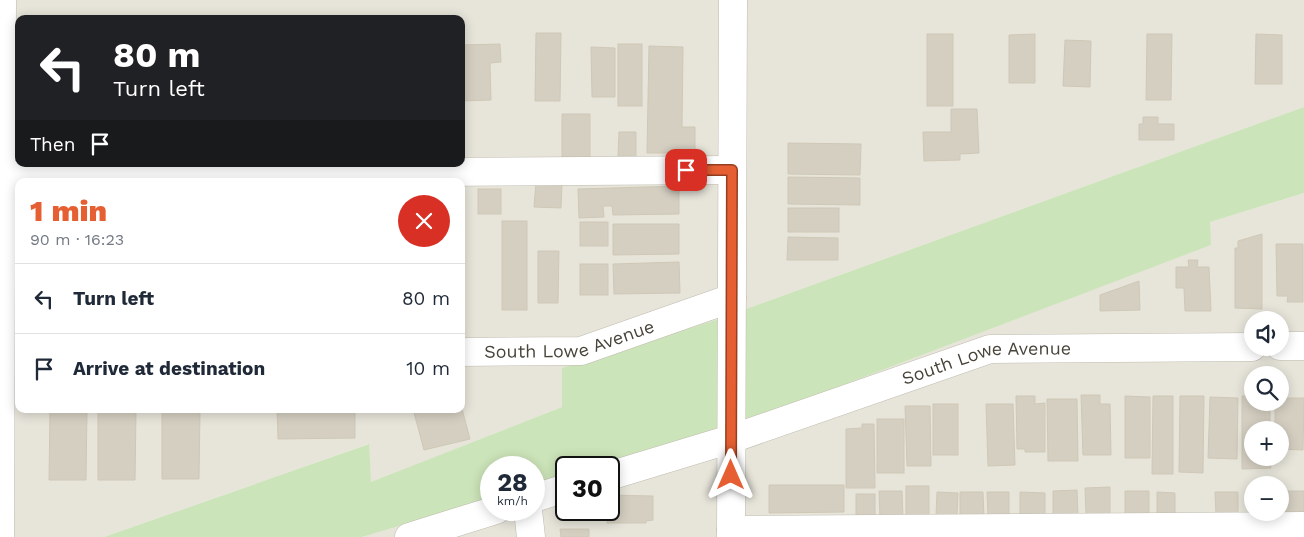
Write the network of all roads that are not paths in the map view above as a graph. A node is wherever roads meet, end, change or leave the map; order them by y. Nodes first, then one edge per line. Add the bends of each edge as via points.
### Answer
1 (2, 0) edge
2 (733, 0) edge
3 (732, 170) junction
4 (1, 175) edge
5 (732, 298) junction
6 (1289, 346) edge
7 (1304, 346) edge
8 (1244, 347) edge
9 (465, 352) edge
10 (7, 356) edge
11 (731, 439) junction
12 (620, 473) edge
13 (480, 515) edge
14 (529, 521) edge
15 (1304, 526) edge
16 (731, 533) edge
17 (0, 536) edge
18 (409, 537) edge
19 (531, 537) edge

1 - 4 street
2 - 3 street
3 - 4 street
3 - 5 street
4 - 10 street
5 - 9 street, South Lowe Avenue via 581,350
5 - 11 street
6 - 7 street
8 - 11 street, South Lowe Avenue via 990,349
10 - 17 street
11 - 12 street, South Lowe Avenue
11 - 16 street
13 - 18 street
14 - 19 street
15 - 16 street

